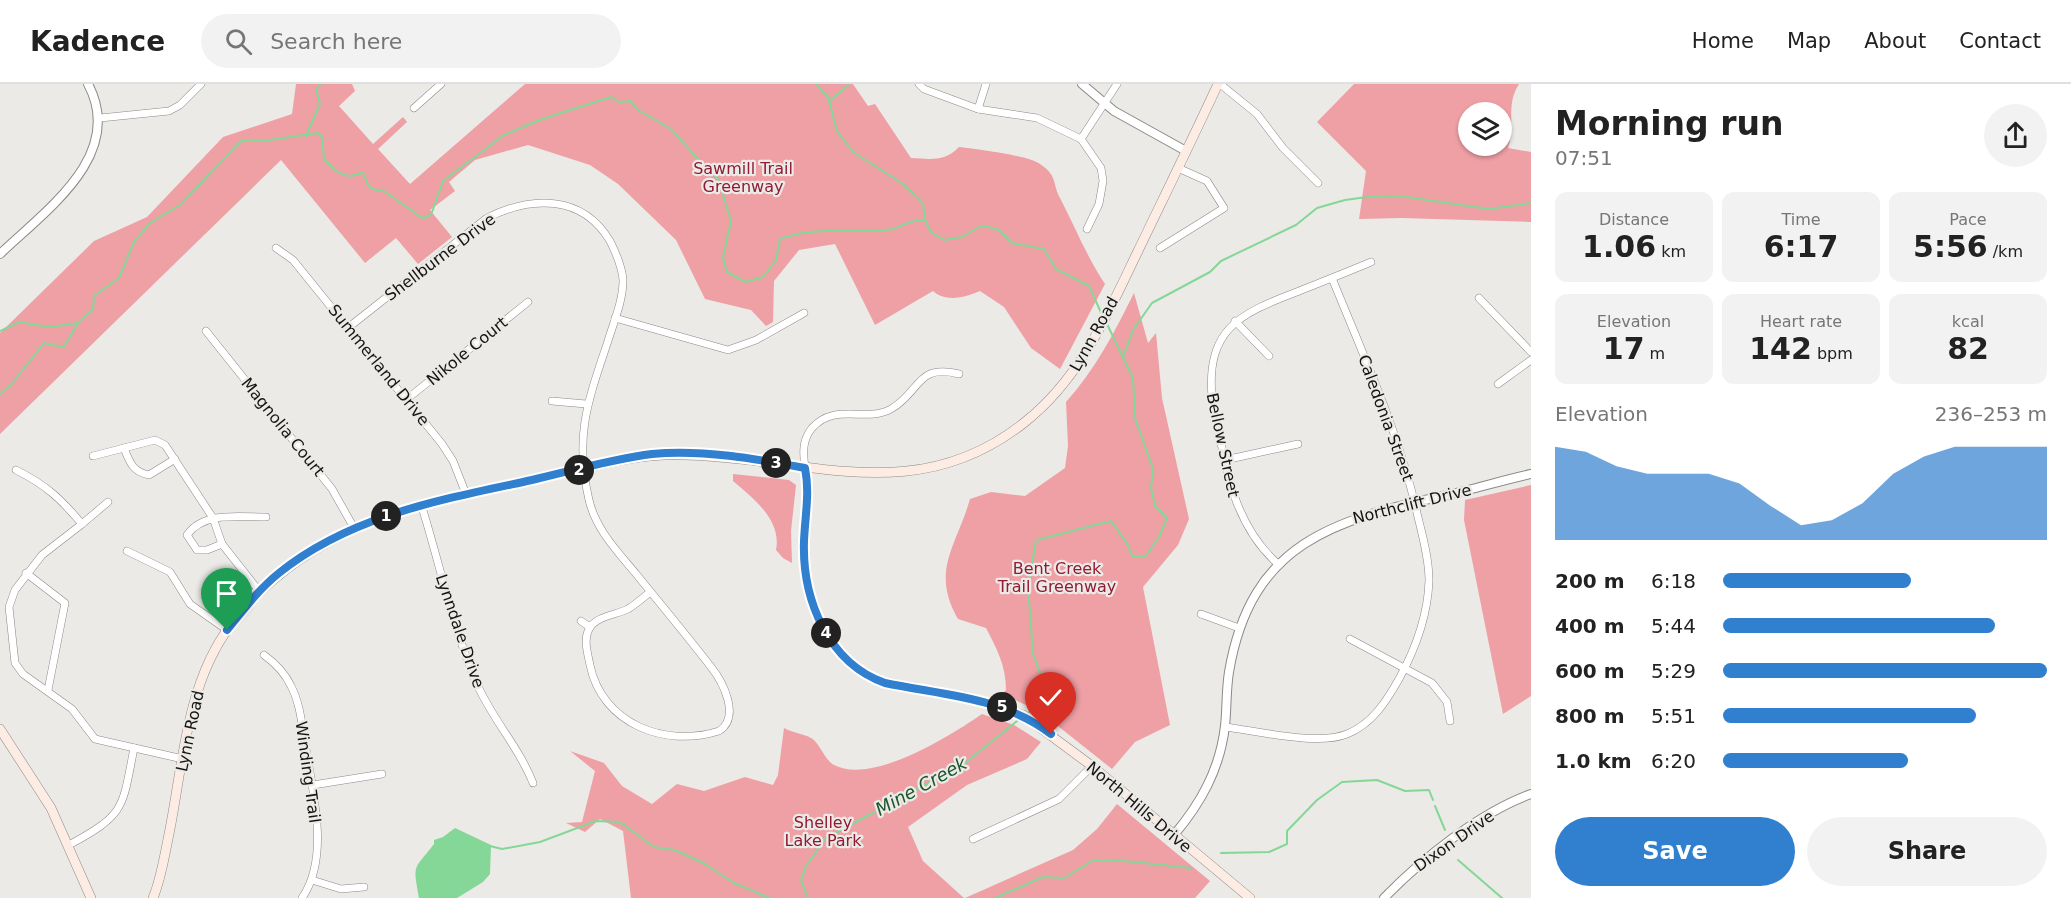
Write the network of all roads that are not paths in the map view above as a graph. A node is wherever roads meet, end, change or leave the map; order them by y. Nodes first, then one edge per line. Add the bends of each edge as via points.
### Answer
1 (88, 84) edge
2 (201, 84) edge
3 (441, 84) edge
4 (919, 84) edge
5 (986, 84) edge
6 (1082, 84) edge
7 (1117, 84) edge
8 (1219, 84) edge
9 (1103, 104) junction
10 (414, 108) dead end
11 (978, 109) junction
12 (100, 118) junction
13 (1081, 139) junction
14 (1186, 151) junction
15 (1178, 168) junction
16 (1318, 183) dead end
17 (1087, 229) dead end
18 (276, 248) dead end
19 (1160, 248) dead end
20 (0, 254) edge
21 (1371, 262) dead end
22 (1332, 278) junction
23 (1479, 297) dead end
24 (528, 302) dead end
25 (804, 313) dead end
26 (615, 318) junction
27 (1235, 321) junction
28 (349, 327) junction
29 (206, 332) dead end
30 (1531, 352) edge
31 (1269, 356) dead end
32 (1531, 360) edge
33 (959, 374) dead end
34 (1497, 384) dead end
35 (406, 399) junction
36 (552, 401) dead end
37 (586, 404) junction
38 (1298, 444) dead end
39 (124, 448) junction
40 (93, 456) dead end
41 (175, 459) junction
42 (1225, 460) junction
43 (805, 468) junction
44 (584, 469) junction
45 (16, 470) dead end
46 (1531, 474) edge
47 (466, 494) junction
48 (108, 502) dead end
49 (1415, 502) junction
50 (421, 504) junction
51 (266, 517) dead end
52 (213, 518) junction
53 (82, 524) junction
54 (354, 528) junction
55 (222, 544) junction
56 (127, 551) dead end
57 (1279, 565) junction
58 (26, 573) junction
59 (259, 591) junction
60 (650, 592) junction
61 (1201, 614) dead end
62 (581, 621) dead end
63 (590, 627) junction
64 (1239, 628) junction
65 (227, 630) junction
66 (1350, 639) dead end
67 (264, 655) dead end
68 (1405, 668) junction
69 (48, 690) junction
70 (1450, 721) dead end
71 (1225, 727) junction
72 (0, 729) edge
73 (134, 748) junction
74 (183, 759) junction
75 (1092, 766) junction
76 (382, 774) dead end
77 (533, 783) dead end
78 (313, 785) junction
79 (1531, 794) edge
80 (1174, 835) junction
81 (973, 838) dead end
82 (69, 844) junction
83 (312, 880) junction
84 (364, 887) dead end
85 (154, 895) edge
86 (91, 898) edge
87 (145, 898) edge
88 (302, 898) edge
89 (1250, 898) edge
90 (1384, 898) edge

1 - 12 street
2 - 12 street via 169,111
3 - 10 street
4 - 11 street
5 - 11 street
6 - 9 street
7 - 9 street
8 - 14 main road, Lynn Road
8 - 16 street via 1257,114 1283,148
9 - 13 street
9 - 14 street
11 - 13 street via 1037,118
12 - 20 street via 91,155 80,174
13 - 17 street via 1101,168 1103,182 1099,204
14 - 15 main road, Lynn Road
15 - 19 street via 1207,181 1224,208
15 - 43 main road, Lynn Road via 1085,356 1059,390 1025,423 1000,440 930,468 882,474
18 - 28 street, Summerland Drive via 294,260
21 - 22 street, Bellow Street
22 - 27 street, Bellow Street via 1264,304
22 - 49 street, Caledonia Street via 1400,447
23 - 30 street
24 - 35 street, Nikole Court
25 - 26 street via 756,340 728,350
26 - 28 street, Shellburne Drive via 622,269 606,235 583,213 564,204 544,201 522,203 487,218
26 - 37 street, Shellburne Drive
27 - 31 street
27 - 42 street, Bellow Street via 1215,352 1210,381
28 - 35 street, Summerland Drive
29 - 54 street, Magnolia Court via 328,483
32 - 34 street
33 - 43 street via 935,370 925,375 889,410 825,417 804,442
35 - 47 street, Summerland Drive via 453,461
36 - 37 street
37 - 44 street, Shellburne Drive via 580,449
38 - 42 street
39 - 40 street
39 - 41 street via 155,440 165,445
39 - 41 street via 138,473 149,475
41 - 52 street
42 - 57 street, Bellow Street via 1244,524
43 - 44 main road, Lynn Road via 711,456 652,454
43 - 75 main road, North Hills Drive via 809,487 804,541 808,583 819,618 844,660 885,683 981,701 1023,715
44 - 47 main road, Lynn Road
44 - 60 street, Shellburne Drive via 596,521
45 - 53 street via 60,497
46 - 49 street, Northclift Drive
47 - 50 main road, Lynn Road
48 - 53 street
49 - 57 street, Northclift Drive via 1340,524 1306,542
49 - 68 street, Caledonia Street via 1429,579 1424,621
50 - 54 main road, Lynn Road
50 - 77 street, Lynndale Drive via 465,655 488,708
51 - 52 street
52 - 55 street
52 - 55 street via 194,525 187,536 197,550
53 - 58 street via 42,555
54 - 59 main road, Lynn Road via 299,558
55 - 59 street
56 - 65 street via 170,572 190,604
57 - 64 street, Northclift Drive via 1257,592
58 - 69 street via 65,603
58 - 69 street via 9,607 12,654 23,674
59 - 65 main road, Lynn Road
60 - 63 street via 628,609
60 - 63 street, Shellburne Drive via 724,687 729,710 727,731 659,735 621,717 608,704 593,677 586,646
61 - 64 street
62 - 63 street
64 - 71 street, Northclift Drive via 1229,675
65 - 74 main road, Lynn Road via 193,706
66 - 68 street
67 - 78 street, Winding Trail via 281,670 295,694
68 - 70 street via 1432,683 1441,693
68 - 71 street, Caledonia Street via 1370,721 1347,734 1306,737
69 - 73 street via 72,708 96,739
71 - 80 street, Northclift Drive via 1219,761 1202,798
72 - 82 main road via 51,808
73 - 74 street
73 - 82 street via 125,794 117,811 105,825
74 - 85 main road, Lynn Road
75 - 80 main road, North Hills Drive
75 - 81 street via 1059,799
76 - 78 street
78 - 83 street, Winding Trail via 316,825
79 - 90 street, Dixon Drive via 1508,804 1456,838
80 - 89 main road, North Hills Drive
82 - 86 main road
83 - 84 street via 341,889
83 - 88 street, Winding Trail
85 - 87 main road

